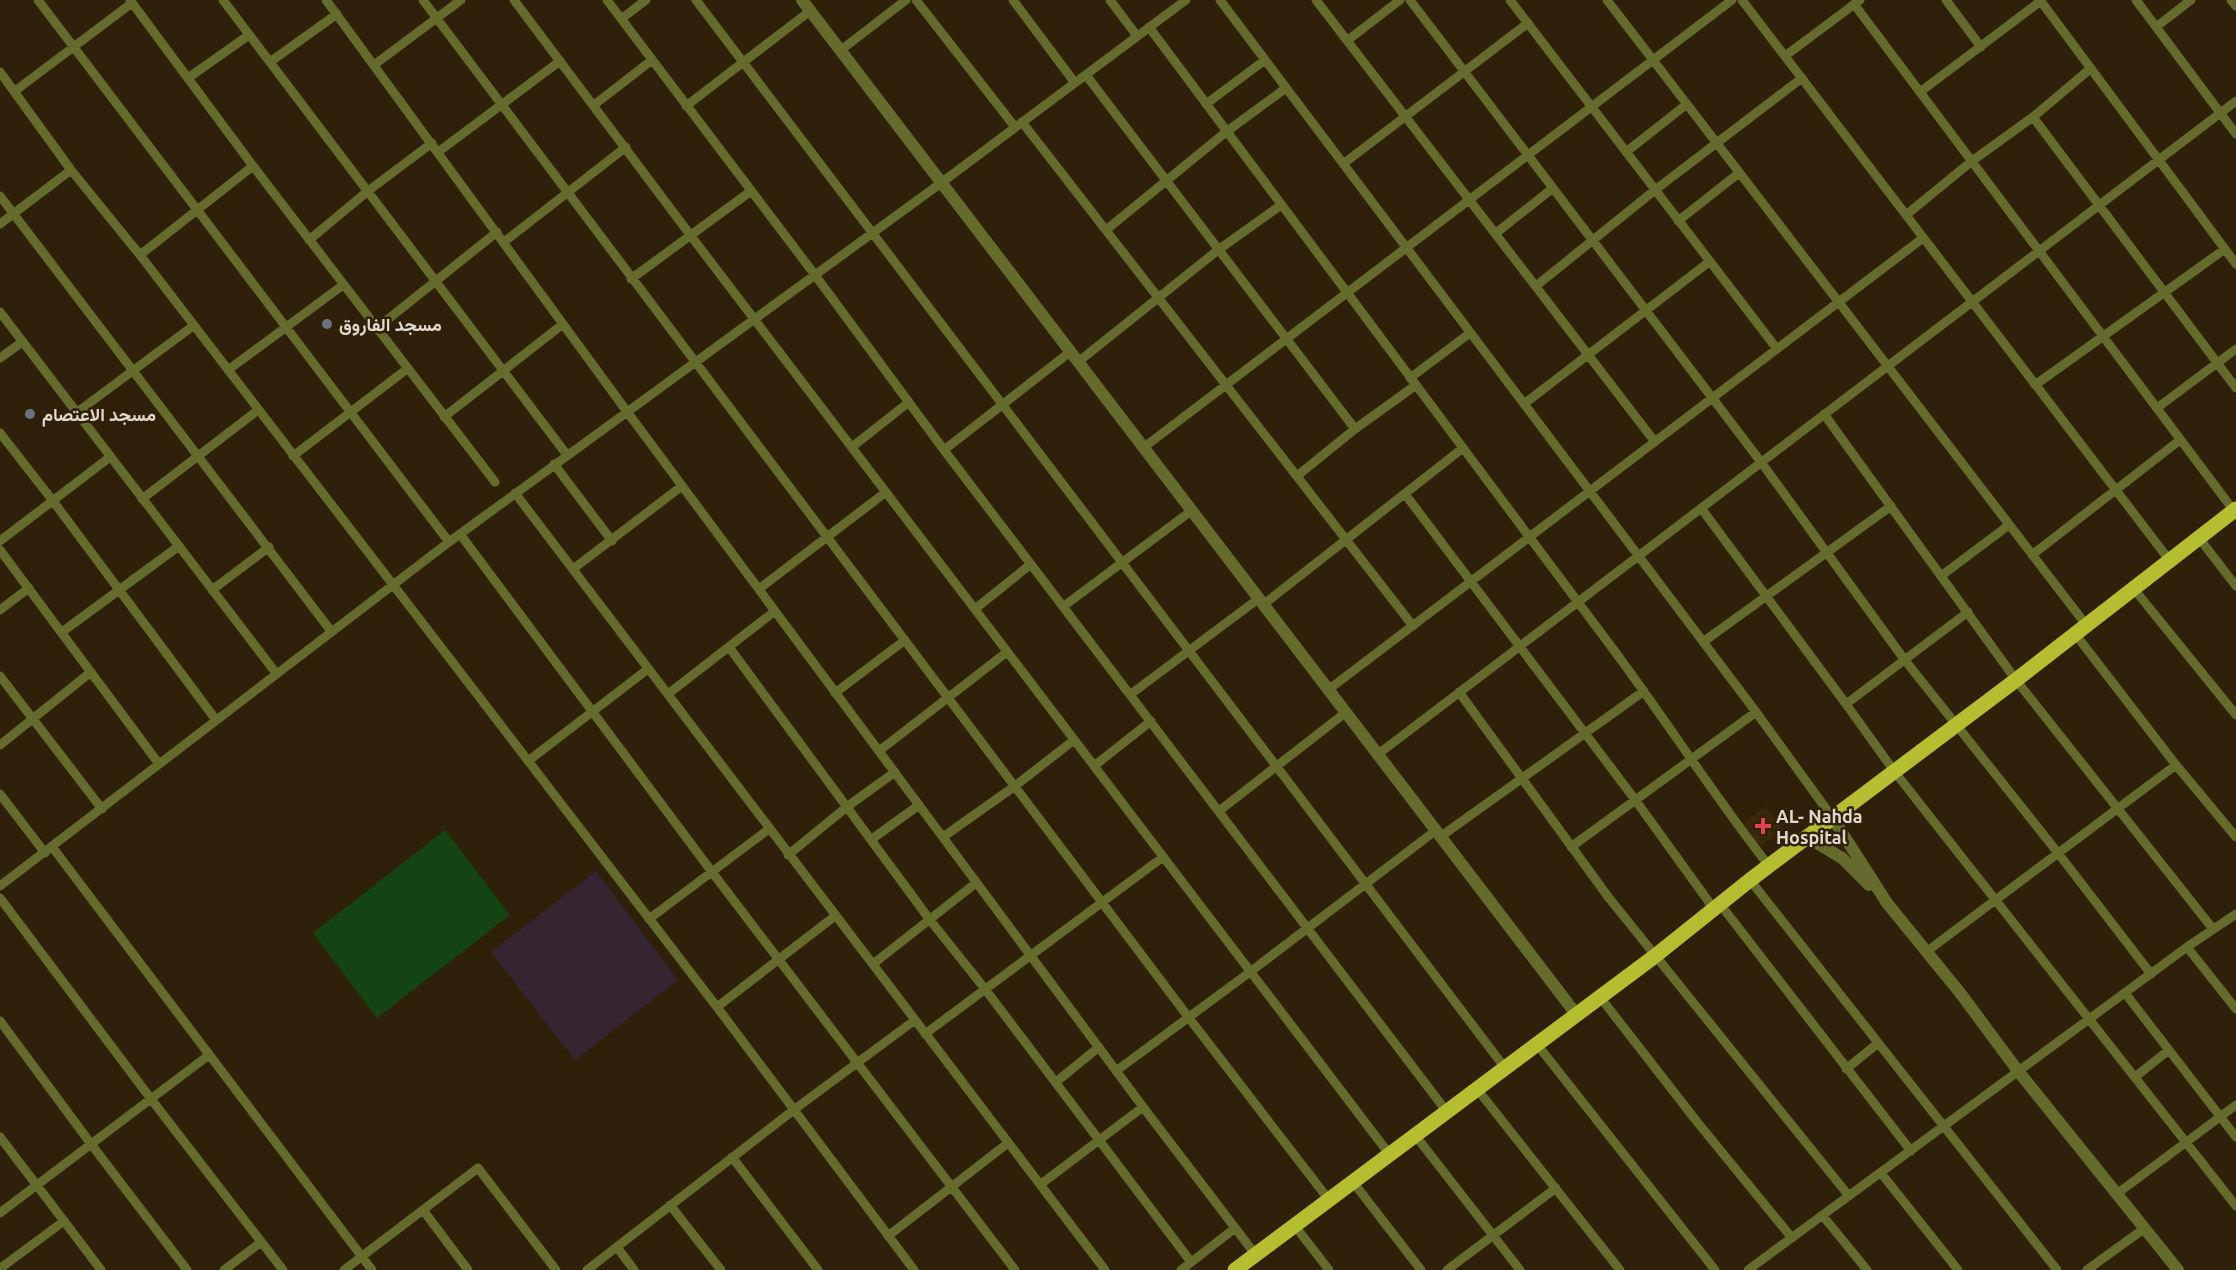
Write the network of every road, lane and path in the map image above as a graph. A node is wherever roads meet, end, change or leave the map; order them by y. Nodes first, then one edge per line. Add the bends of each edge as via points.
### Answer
1 (38, 0) edge
2 (326, 0) edge
3 (423, 0) edge
4 (461, 0) edge
5 (514, 0) edge
6 (607, 0) edge
7 (646, 0) edge
8 (696, 0) edge
9 (802, 0) edge
10 (906, 0) edge
11 (916, 0) edge
12 (1013, 0) edge
13 (1110, 0) edge
14 (1186, 0) edge
15 (1220, 0) edge
16 (1316, 0) edge
17 (1400, 0) edge
18 (1410, 0) edge
19 (1510, 0) edge
20 (1607, 0) edge
21 (1732, 0) edge
22 (1743, 0) edge
23 (1946, 0) edge
24 (2041, 0) edge
25 (2136, 0) edge
26 (2191, 0) edge
27 (2231, 0) edge
28 (131, 2) edge
29 (228, 2) edge
30 (1857, 2) edge
31 (2236, 6) edge
32 (810, 11) junction
33 (337, 14) junction
34 (437, 18) junction
35 (621, 19) junction
36 (1528, 23) junction
37 (1149, 27) junction
38 (2156, 27) junction
39 (249, 35) junction
40 (1137, 36) junction
41 (1348, 40) junction
42 (1981, 46) junction
43 (74, 47) junction
44 (841, 50) junction
45 (1785, 56) junction
46 (652, 60) junction
47 (1265, 60) junction
48 (1653, 60) junction
49 (560, 61) junction
50 (270, 62) junction
51 (742, 62) junction
52 (374, 65) junction
53 (2090, 69) junction
54 (0, 72) edge
55 (1464, 72) junction
56 (1086, 75) junction
57 (188, 78) junction
58 (1802, 78) junction
59 (1075, 83) junction
60 (1286, 88) junction
61 (15, 91) junction
62 (1920, 92) junction
63 (2236, 101) edge
64 (501, 104) junction
65 (1687, 104) junction
66 (594, 105) junction
67 (1206, 105) junction
68 (687, 106) junction
69 (1592, 107) junction
70 (2220, 113) junction
71 (1406, 116) junction
72 (2033, 117) junction
73 (1018, 125) junction
74 (1226, 132) junction
75 (2236, 134) edge
76 (1718, 144) junction
77 (435, 147) junction
78 (626, 147) junction
79 (1626, 152) junction
80 (1528, 155) junction
81 (2159, 160) junction
82 (1971, 161) junction
83 (1343, 164) junction
84 (253, 166) junction
85 (72, 170) junction
86 (1740, 173) junction
87 (1166, 182) junction
88 (942, 183) junction
89 (1553, 189) junction
90 (1655, 190) junction
91 (750, 191) junction
92 (368, 192) junction
93 (568, 194) junction
94 (0, 196) edge
95 (1470, 200) junction
96 (2100, 204) junction
97 (1281, 205) junction
98 (198, 210) junction
99 (13, 213) junction
100 (1906, 215) junction
101 (1678, 221) junction
102 (0, 224) edge
103 (1106, 230) junction
104 (497, 232) junction
105 (873, 233) junction
106 (1496, 233) junction
107 (691, 236) junction
108 (1923, 238) junction
109 (1593, 239) junction
110 (309, 240) junction
111 (504, 242) junction
112 (1406, 248) junction
113 (2225, 249) junction
114 (1218, 250) junction
115 (2039, 251) junction
116 (140, 255) junction
117 (1709, 261) junction
118 (2236, 264) edge
119 (815, 275) junction
120 (631, 279) junction
121 (435, 281) junction
122 (343, 285) junction
123 (1536, 286) junction
124 (2166, 293) junction
125 (1346, 294) junction
126 (1158, 299) junction
127 (1839, 302) junction
128 (1972, 302) junction
129 (1645, 309) junction
130 (0, 312) edge
131 (755, 319) junction
132 (563, 324) junction
133 (193, 326) junction
134 (286, 327) junction
135 (377, 328) junction
136 (1470, 333) junction
137 (2103, 337) junction
138 (1286, 339) junction
139 (22, 342) junction
140 (1777, 349) junction
141 (2236, 349) edge
142 (1588, 354) junction
143 (1074, 357) junction
144 (0, 358) edge
145 (696, 363) junction
146 (2217, 363) junction
147 (1887, 366) junction
148 (406, 369) junction
149 (228, 370) junction
150 (133, 371) junction
151 (502, 371) junction
152 (1413, 381) junction
153 (1227, 384) junction
154 (2035, 385) junction
155 (2236, 388) edge
156 (1713, 398) junction
157 (909, 402) junction
158 (1524, 404) junction
159 (1003, 405) junction
160 (2157, 408) junction
161 (258, 410) junction
162 (76, 412) junction
163 (350, 412) junction
164 (628, 413) junction
165 (1824, 414) junction
166 (444, 417) junction
167 (1355, 429) junction
168 (0, 433) edge
169 (2180, 440) junction
170 (1655, 442) junction
171 (852, 447) junction
172 (1143, 448) junction
173 (1463, 448) junction
174 (944, 450) junction
175 (567, 455) junction
176 (199, 456) junction
177 (293, 456) junction
178 (110, 457) junction
179 (1761, 462) junction
180 (554, 464) junction
181 (1297, 476) junction
182 (495, 482) dead end
183 (682, 486) junction
184 (1590, 491) junction
185 (2116, 491) junction
186 (886, 492) junction
187 (515, 493) junction
188 (1405, 494) junction
189 (142, 499) junction
190 (54, 501) junction
191 (1891, 506) junction
192 (1701, 508) junction
193 (2235, 510) edge
194 (1191, 512) junction
195 (2009, 525) junction
196 (460, 534) junction
197 (827, 537) junction
198 (1529, 537) junction
199 (2199, 538) junction
200 (612, 540) junction
201 (1347, 540) junction
202 (0, 541) edge
203 (449, 542) junction
204 (179, 546) junction
205 (268, 547) junction
206 (0, 550) edge
207 (1826, 553) junction
208 (2032, 555) junction
209 (1638, 556) junction
210 (2170, 561) junction
211 (1122, 563) junction
212 (1031, 564) junction
213 (573, 569) junction
214 (1941, 576) junction
215 (1470, 582) junction
216 (393, 585) junction
217 (2236, 586) edge
218 (29, 588) junction
219 (759, 589) junction
220 (2134, 589) junction
221 (120, 590) junction
222 (212, 590) junction
223 (1766, 595) junction
224 (1261, 602) junction
225 (1578, 602) junction
226 (1064, 606) junction
227 (975, 609) junction
228 (0, 610) edge
229 (775, 611) junction
230 (1968, 612) junction
231 (1413, 626) junction
232 (2081, 630) junction
233 (332, 631) junction
234 (62, 632) junction
235 (904, 640) junction
236 (1703, 642) junction
237 (1519, 646) junction
238 (729, 647) junction
239 (1188, 651) junction
240 (1007, 652) junction
241 (1904, 659) junction
242 (648, 669) junction
243 (91, 672) junction
244 (276, 673) junction
245 (0, 676) edge
246 (2016, 680) junction
247 (1328, 690) junction
248 (1644, 691) junction
249 (1459, 692) junction
250 (836, 693) junction
251 (668, 694) junction
252 (1131, 694) junction
253 (948, 698) junction
254 (1846, 704) junction
255 (593, 712) junction
256 (1756, 712) junction
257 (1345, 713) junction
258 (2236, 715) edge
259 (33, 719) junction
260 (216, 720) junction
261 (1151, 721) junction
262 (1956, 724) junction
263 (1584, 734) junction
264 (1074, 740) junction
265 (0, 745) edge
266 (879, 751) junction
267 (1377, 754) junction
268 (1693, 760) junction
269 (528, 762) junction
270 (159, 764) junction
271 (2176, 765) junction
272 (1094, 766) junction
273 (1276, 767) junction
274 (1894, 771) junction
275 (895, 772) junction
276 (1523, 778) junction
277 (1015, 786) junction
278 (0, 794) edge
279 (1636, 801) junction
280 (919, 805) junction
281 (848, 806) junction
282 (2117, 808) junction
283 (102, 809) junction
284 (1219, 811) junction
285 (1832, 817) junction
286 (769, 829) junction
287 (2234, 832) edge
288 (1437, 834) junction
289 (943, 837) junction
290 (1807, 837) junction
291 (872, 839) junction
292 (1571, 847) junction
293 (49, 850) junction
294 (2058, 853) junction
295 (788, 855) junction
296 (1163, 857) junction
297 (1769, 866) junction
298 (712, 872) junction
299 (1750, 880) junction
300 (976, 883) junction
301 (1364, 884) junction
302 (0, 886) edge
303 (0, 898) edge
304 (1994, 899) junction
305 (1102, 902) junction
306 (1887, 903) junction
307 (1717, 907) junction
308 (2236, 914) edge
309 (835, 916) junction
310 (649, 919) junction
311 (930, 920) junction
312 (1307, 928) junction
313 (2213, 929) junction
314 (2187, 947) junction
315 (1926, 952) junction
316 (1030, 955) junction
317 (1655, 956) junction
318 (779, 960) junction
319 (873, 964) junction
320 (1250, 972) junction
321 (2151, 974) junction
322 (986, 989) junction
323 (2125, 993) junction
324 (1600, 997) junction
325 (717, 1007) junction
326 (2236, 1009) edge
327 (1576, 1014) junction
328 (1189, 1018) junction
329 (915, 1020) junction
330 (2091, 1020) junction
331 (0, 1022) edge
332 (925, 1034) junction
333 (1536, 1043) junction
334 (1877, 1044) junction
335 (1099, 1047) junction
336 (2169, 1050) junction
337 (209, 1055) junction
338 (858, 1064) junction
339 (1505, 1068) junction
340 (1846, 1069) junction
341 (1116, 1071) junction
342 (2018, 1071) junction
343 (2135, 1077) junction
344 (1056, 1082) junction
345 (1477, 1089) junction
346 (151, 1099) junction
347 (2236, 1105) edge
348 (1143, 1107) junction
349 (795, 1109) junction
350 (1447, 1112) junction
351 (2219, 1116) junction
352 (1943, 1127) junction
353 (1415, 1135) junction
354 (0, 1137) edge
355 (2236, 1137) edge
356 (1100, 1140) junction
357 (2185, 1142) junction
358 (1008, 1143) junction
359 (91, 1144) junction
360 (1911, 1151) junction
361 (1390, 1155) junction
362 (732, 1157) junction
363 (1881, 1173) junction
364 (1353, 1182) junction
365 (1041, 1184) junction
366 (37, 1185) junction
367 (953, 1186) junction
368 (1556, 1188) junction
369 (2118, 1193) junction
370 (1849, 1196) junction
371 (1329, 1200) junction
372 (670, 1205) junction
373 (2236, 1206) edge
374 (423, 1210) junction
375 (0, 1213) edge
376 (1823, 1216) junction
377 (64, 1221) junction
378 (1295, 1226) junction
379 (1234, 1228) junction
380 (2145, 1228) junction
381 (1493, 1235) junction
382 (888, 1236) junction
383 (1792, 1238) junction
384 (261, 1242) junction
385 (617, 1247) junction
386 (1256, 1254) junction
387 (362, 1256) junction
388 (1191, 1262) junction
389 (2, 1267) edge
390 (1761, 1267) edge
391 (101, 1270) edge
392 (187, 1270) edge
393 (224, 1270) edge
394 (283, 1270) edge
395 (344, 1270) edge
396 (372, 1270) edge
397 (468, 1270) edge
398 (556, 1270) edge
399 (587, 1270) edge
400 (634, 1270) edge
401 (721, 1270) edge
402 (818, 1270) edge
403 (914, 1270) edge
404 (1015, 1270) edge
405 (1105, 1270) edge
406 (1181, 1270) edge
407 (1234, 1270) edge
408 (1329, 1270) edge
409 (1421, 1270) edge
410 (1447, 1270) edge
411 (1520, 1270) edge
412 (1620, 1270) edge
413 (1715, 1270) edge
414 (1748, 1270) edge
415 (1867, 1270) edge
416 (1958, 1270) edge
417 (2057, 1270) edge
418 (2087, 1270) edge
419 (2178, 1270) edge

1 - 43 street
2 - 33 street
3 - 34 street
4 - 34 street
5 - 49 street
6 - 35 street
7 - 35 street
8 - 51 street
9 - 32 street
10 - 44 street
11 - 73 street
12 - 59 street
13 - 40 street
14 - 37 street
15 - 47 street
16 - 41 street
17 - 41 street
18 - 55 street
19 - 36 street
20 - 48 street
21 - 48 street
22 - 45 street
23 - 42 street
24 - 42 street
24 - 53 street
25 - 38 street
26 - 38 street
27 - 31 street
28 - 43 street
28 - 57 street
29 - 39 street
30 - 45 street
30 - 62 street
32 - 44 street
32 - 51 street
33 - 50 street
33 - 52 street
34 - 52 street
34 - 64 street
35 - 46 street
36 - 55 street
36 - 69 street
37 - 40 street
37 - 67 street
38 - 70 street
39 - 50 street
39 - 57 street
40 - 56 street
41 - 71 street
42 - 62 street
43 - 61 street
43 - 98 street
44 - 88 street
45 - 58 street
46 - 66 street
46 - 68 street
47 - 60 street
47 - 67 street
48 - 65 street
48 - 69 street
49 - 64 street
49 - 66 street
50 - 92 street
51 - 68 street
51 - 105 street
52 - 77 street
53 - 72 street
53 - 81 street
54 - 61 street
55 - 71 street
55 - 80 street
56 - 59 street
56 - 87 street
57 - 84 street
58 - 76 street
58 - 100 street
59 - 73 street
60 - 74 street
60 - 83 street
61 - 85 street
62 - 82 street
63 - 70 street
64 - 77 street
64 - 93 street
65 - 76 street
65 - 79 street
66 - 78 street
67 - 74 street
68 - 91 street
69 - 79 street
69 - 80 street
70 - 75 street
70 - 81 street
71 - 83 street
71 - 95 street
72 - 82 street
72 - 96 street
73 - 88 street
73 - 103 street
74 - 87 street
74 - 97 street
76 - 86 street
76 - 90 street
77 - 92 street
77 - 104 street
78 - 93 street
78 - 107 street
79 - 90 street
80 - 89 street
80 - 95 street
81 - 96 street
81 - 113 street
82 - 100 street
82 - 115 street
83 - 112 street
84 - 98 street
84 - 110 street
85 - 99 street
85 - 116 street
86 - 101 street
86 - 127 street
87 - 103 street
87 - 114 street
88 - 105 street
88 - 143 street
89 - 106 street
89 - 109 street
90 - 101 street
90 - 109 street
91 - 107 street
91 - 119 street
92 - 110 street
92 - 121 street
93 - 111 street
93 - 120 street
94 - 99 street
95 - 106 street
95 - 112 street
96 - 115 street
96 - 124 street
97 - 114 street
97 - 125 street
98 - 116 street
98 - 134 street
99 - 102 street
99 - 150 street
100 - 108 street
101 - 117 street
103 - 126 street
104 - 111 street
104 - 121 street
105 - 119 street
105 - 159 street
106 - 123 street
107 - 120 street
107 - 131 street
108 - 127 street
108 - 128 street
109 - 123 street
109 - 129 street
110 - 122 street
111 - 132 street
112 - 125 street
112 - 136 street
113 - 118 street
113 - 124 street
114 - 126 street
114 - 138 street
115 - 128 street
115 - 137 street
116 - 133 street
117 - 129 street
117 - 140 street
119 - 131 street
119 - 157 street
120 - 145 street
121 - 135 street
121 - 151 street
122 - 134 street
122 - 135 street
123 - 142 street
124 - 137 street
124 - 146 street
125 - 138 street
125 - 152 street
126 - 143 street
126 - 153 street
127 - 140 street
127 - 147 street
128 - 147 street
128 - 154 street
129 - 142 street
129 - 156 street
130 - 139 street
131 - 145 street
131 - 171 street
132 - 151 street
132 - 164 street
133 - 149 street
133 - 150 street
134 - 149 street
134 - 163 street
135 - 148 street
136 - 152 street
136 - 158 street
137 - 154 street
137 - 160 street
138 - 153 street
138 - 167 street
139 - 144 street
139 - 162 street
140 - 156 street
141 - 146 street
142 - 158 street
142 - 170 street
143 - 159 street
143 - 172 street
145 - 164 street
145 - 197 street
146 - 155 street
146 - 160 street
147 - 165 street
147 - 195 street
148 - 163 street
148 - 166 street
149 - 161 street
150 - 162 street
150 - 176 street
151 - 166 street
151 - 175 street
152 - 167 street
152 - 173 street
153 - 172 street
153 - 181 street
154 - 185 street
156 - 170 street
156 - 179 street
157 - 171 street
157 - 174 street
158 - 184 street
159 - 174 street
159 - 211 street
160 - 169 street
161 - 176 street
161 - 177 street
162 - 178 street
163 - 177 street
163 - 203 street
164 - 175 street
164 - 183 street
165 - 179 street
165 - 191 street
166 - 182 street
167 - 181 street
168 - 190 street
169 - 185 street
169 - 193 street
170 - 184 street
171 - 186 street
172 - 194 street
173 - 188 street
173 - 198 street
174 - 212 street
175 - 180 street
176 - 189 street
176 - 205 street
177 - 216 street
178 - 189 street
178 - 190 street
179 - 192 street
179 - 207 street
180 - 187 street
180 - 200 street
181 - 201 street
183 - 200 street
183 - 219 street
184 - 198 street
184 - 209 street
185 - 208 street
185 - 210 street
186 - 197 street
186 - 227 street
187 - 196 street
187 - 213 street
188 - 201 street
188 - 215 street
189 - 204 street
190 - 202 street
190 - 221 street
191 - 207 street
191 - 214 street
192 - 209 street
192 - 223 street
193 - 199 highway
194 - 211 street
194 - 224 street
195 - 208 street
195 - 214 street
196 - 203 street
196 - 255 street
197 - 219 street
197 - 235 street
198 - 215 street
198 - 225 street
199 - 210 highway
199 - 217 street
200 - 213 street
201 - 224 street
201 - 231 street
203 - 216 street
204 - 221 street
204 - 222 street
205 - 222 street
205 - 233 street
206 - 218 street
207 - 223 street
207 - 241 street
208 - 232 street
209 - 225 street
209 - 236 street
210 - 220 highway
211 - 226 street
211 - 239 street
212 - 226 street
212 - 227 street
213 - 242 street
214 - 230 street
215 - 231 street
215 - 237 street
216 - 233 street
216 - 269 street
218 - 228 street
218 - 234 street
219 - 229 street
220 - 232 highway
220 - 258 street
221 - 234 street
221 - 260 street
222 - 244 street
223 - 236 street
223 - 254 street
224 - 239 street
224 - 247 street
225 - 237 street
225 - 248 street
226 - 252 street
227 - 240 street
229 - 238 street
229 - 250 street
230 - 241 street
230 - 246 street
231 - 247 street
232 - 246 highway
232 - 271 street
233 - 244 street
234 - 243 street
235 - 250 street
235 - 253 street
236 - 256 street
237 - 249 street
237 - 263 street
238 - 251 street
238 - 281 street
239 - 252 street
239 - 273 street
240 - 253 street
240 - 264 street
241 - 254 street
241 - 262 street
242 - 251 street
242 - 255 street
243 - 259 street
243 - 270 street
244 - 260 street
245 - 259 street
246 - 262 highway
246 - 282 street
247 - 257 street
248 - 263 street
248 - 268 street
249 - 267 street
249 - 276 street
250 - 266 street
251 - 286 street
252 - 261 street
253 - 266 street
253 - 277 street
254 - 274 street
255 - 269 street
255 - 298 street
256 - 268 street
256 - 285 street
257 - 267 street
257 - 273 street
259 - 265 street
259 - 283 street
260 - 270 street
261 - 272 street
261 - 284 street
262 - 274 highway
262 - 294 street
263 - 276 street
263 - 279 street
264 - 272 street
264 - 277 street
266 - 275 street
267 - 288 street
268 - 279 street
268 - 297 street
269 - 310 street
270 - 283 street
271 - 282 street
271 - 287 street
272 - 296 street
273 - 284 street
273 - 301 street
274 - 285 highway
274 - 304 street
275 - 280 street
275 - 281 street
276 - 288 street
276 - 292 street
277 - 289 street
277 - 305 street
278 - 293 street
279 - 292 street
279 - 307 street
280 - 289 street
280 - 291 street
281 - 291 street
281 - 295 street
282 - 294 street
282 - 313 street
283 - 293 street
284 - 312 street
285 - 290 highway
285 - 306 street
286 - 295 street
286 - 298 street
288 - 301 street
288 - 327 street
289 - 300 street
290 - 297 highway
290 - 306 street via 1842,858
291 - 311 street
292 - 317 street
293 - 302 street
293 - 337 street
294 - 304 street
294 - 321 street
295 - 309 street
296 - 305 street
296 - 320 street
297 - 299 highway
298 - 310 street
298 - 318 street
299 - 307 highway
299 - 334 street
300 - 311 street
300 - 316 street
301 - 312 street
301 - 339 street
303 - 346 street
304 - 315 street
304 - 330 street
305 - 316 street
305 - 328 street
306 - 315 street
307 - 317 highway
307 - 340 street
308 - 313 street
309 - 318 street
309 - 319 street
310 - 325 street
311 - 319 street
311 - 322 street
312 - 320 street
312 - 350 street
313 - 314 street
314 - 321 street
314 - 326 street
315 - 342 street
316 - 322 street
316 - 335 street
317 - 324 highway
317 - 370 street
318 - 325 street
318 - 338 street
319 - 329 street
320 - 328 street
320 - 361 street
321 - 323 street
322 - 332 street
322 - 344 street
323 - 330 street
323 - 336 street
324 - 327 highway
324 - 383 street
325 - 349 street
327 - 333 highway
328 - 341 street
328 - 371 street
329 - 332 street
329 - 338 street
330 - 342 street
330 - 343 street
331 - 359 street
332 - 358 street
333 - 339 highway
333 - 413 street
334 - 340 street
334 - 352 street
335 - 341 street
335 - 344 street
336 - 343 street
336 - 351 street
337 - 346 street
337 - 387 street
338 - 349 street
338 - 367 street
339 - 345 highway
340 - 360 street
341 - 348 street
342 - 352 street
342 - 369 street
343 - 357 street
344 - 356 street
345 - 350 highway
345 - 368 street
346 - 359 street
346 - 384 street
347 - 351 street
348 - 356 street
348 - 379 street
349 - 362 street
349 - 382 street
350 - 353 highway
351 - 355 street
351 - 357 street
352 - 360 street
352 - 417 street
353 - 361 highway
353 - 381 street
354 - 366 street
356 - 365 street
356 - 388 street
357 - 369 street
357 - 373 street
358 - 365 street
358 - 367 street
359 - 366 street
359 - 392 street
360 - 363 street
361 - 364 highway
362 - 372 street
362 - 402 street
363 - 370 street
363 - 416 street
364 - 371 highway
364 - 409 street
365 - 405 street
366 - 375 street
366 - 377 street
367 - 382 street
367 - 404 street
368 - 381 street
368 - 412 street
369 - 380 street
370 - 376 street
371 - 378 highway
372 - 385 street
372 - 401 street
374 - 387 street
374 - 397 street
374 - 398 street via 478,1168
376 - 383 street
376 - 415 street
377 - 389 street
377 - 391 street
378 - 386 highway
378 - 408 street
379 - 386 street
379 - 388 street
380 - 418 street
380 - 419 street
381 - 410 street
381 - 411 street
382 - 403 street
383 - 390 street
384 - 393 street
384 - 394 street
385 - 399 street
385 - 400 street
386 - 407 highway
387 - 395 street
387 - 396 street
388 - 406 street
390 - 414 street

